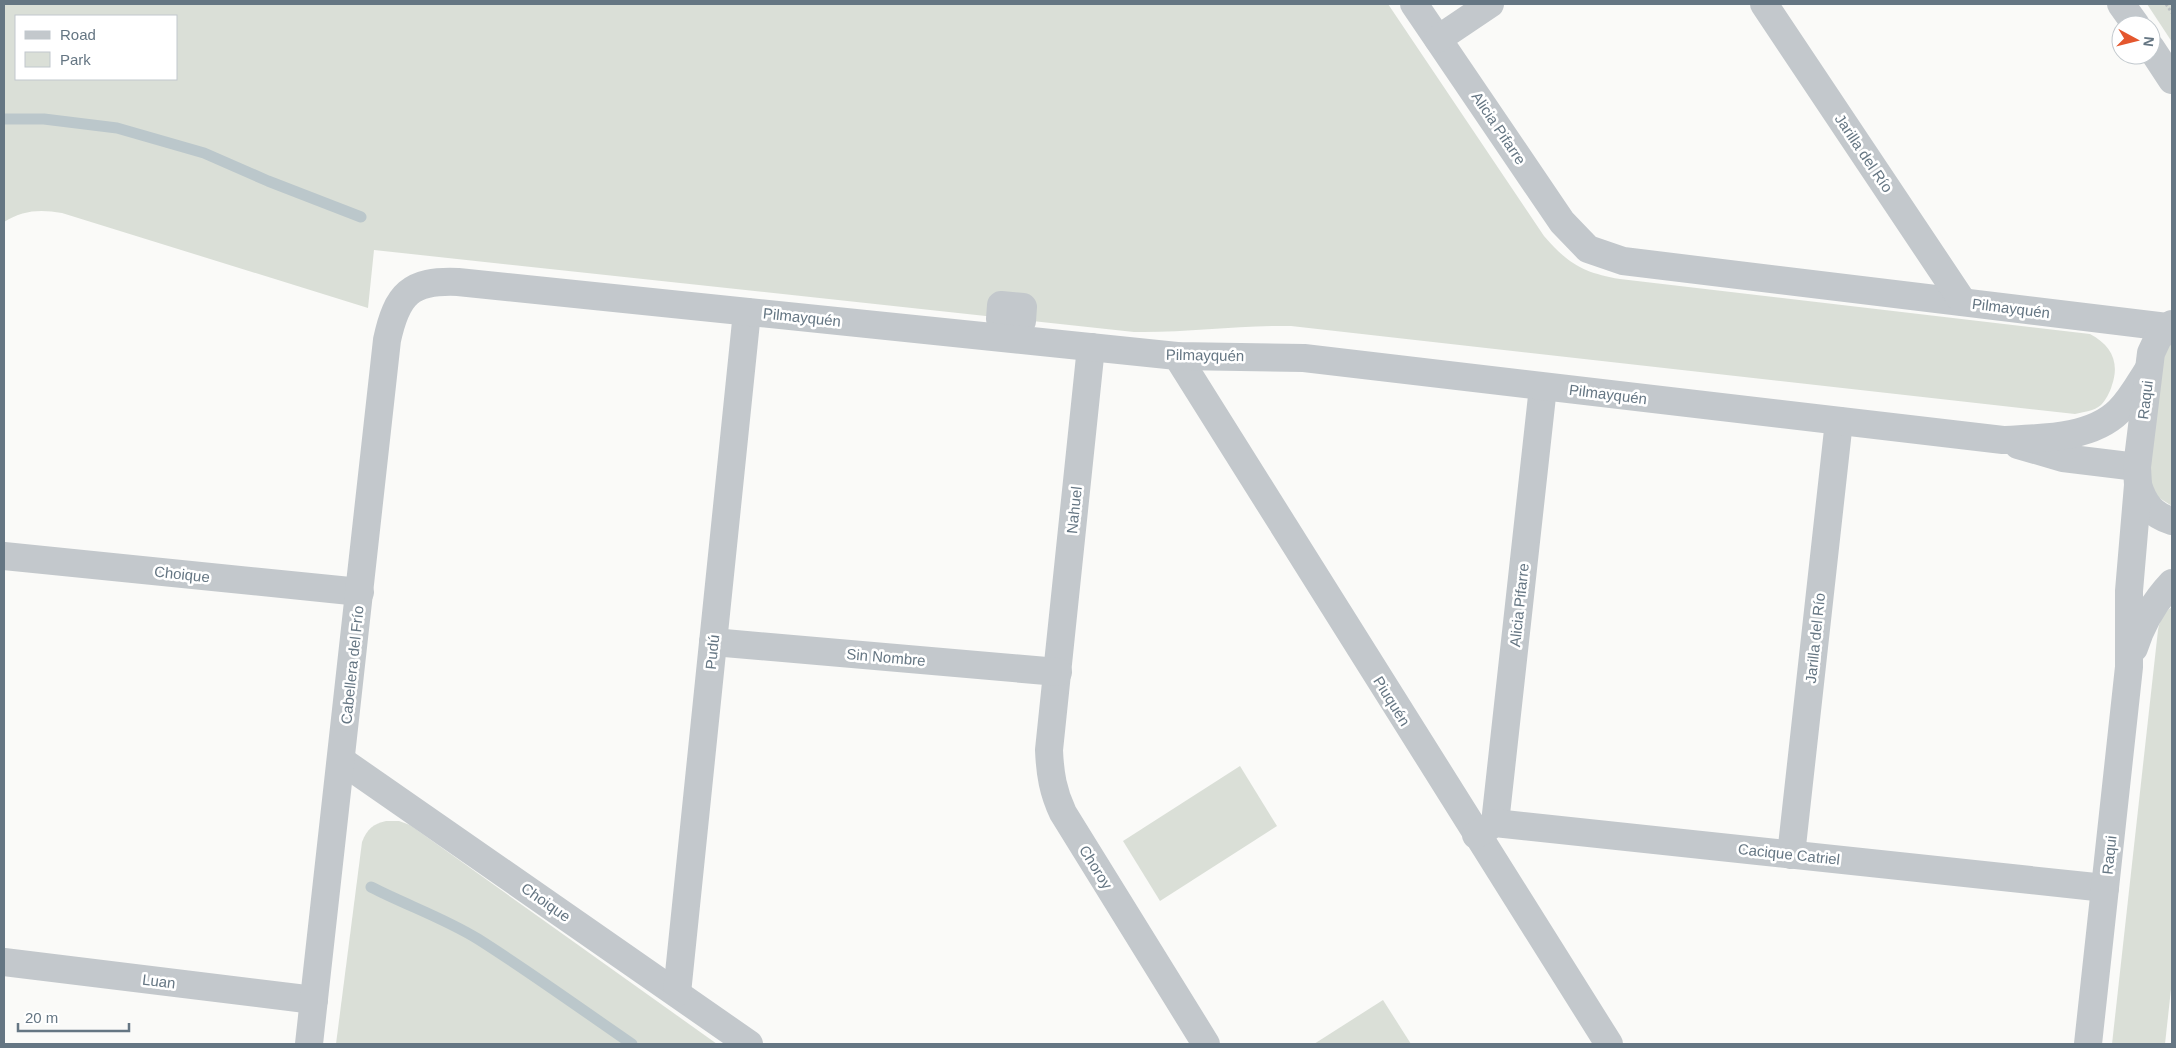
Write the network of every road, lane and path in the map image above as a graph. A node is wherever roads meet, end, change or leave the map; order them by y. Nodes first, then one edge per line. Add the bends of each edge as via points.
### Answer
1 (1414, 4) edge
2 (1490, 4) edge
3 (1764, 4) edge
4 (2121, 4) edge
5 (2166, 4) edge
6 (2172, 13) edge
7 (2129, 15) edge
8 (1438, 39) junction
9 (2161, 63) edge
10 (2172, 80) edge
11 (1588, 249) joint
12 (409, 291) joint
13 (1963, 302) junction
14 (747, 312) junction
15 (2170, 325) edge
16 (1091, 347) junction
17 (1177, 356) junction
18 (2148, 370) junction
19 (1543, 386) junction
20 (1839, 421) junction
21 (2003, 440) junction
22 (2137, 476) junction
23 (2172, 521) edge
24 (4, 556) edge
25 (2172, 583) edge
26 (360, 592) junction
27 (713, 642) junction
28 (2129, 667) junction
29 (1058, 672) junction
30 (342, 761) junction
31 (1485, 829) junction
32 (1791, 854) junction
33 (2105, 888) junction
34 (4, 962) edge
35 (677, 993) junction
36 (314, 1000) junction
37 (309, 1044) edge
38 (749, 1044) edge
39 (1206, 1044) edge
40 (1608, 1044) edge
41 (2088, 1044) edge

1 - 8 street, Alicia Pifarre
2 - 8 street
3 - 13 street, Jarilla del Río
4 - 7 street
5 - 6 path
8 - 11 street, Alicia Pifarre via 1562,222
9 - 10 street
11 - 13 street, Pilmayquén via 1623,261
12 - 14 street, Pilmayquén via 439,281 458,282
12 - 26 street, Cabellera del Frío via 391,321 387,340
13 - 15 street, Pilmayquén
14 - 16 street, Pilmayquén
14 - 27 street, Pudú
15 - 18 street, Raqui via 2158,338
16 - 17 street, Pilmayquén
16 - 29 street, Nahuel
17 - 19 street, Pilmayquén via 1304,358
17 - 31 street, Piuquén
18 - 21 street, Pilmayquén via 2131,397 2118,412 2103,422 2065,435
18 - 22 street, Raqui
19 - 20 street, Pilmayquén
19 - 31 street, Alicia Pifarre
20 - 21 street, Pilmayquén
20 - 32 street, Jarilla del Río
21 - 22 street, Pilmayquén
22 - 23 street via 2142,499 2150,510
22 - 28 street, Raqui via 2129,591
24 - 26 street, Choique
25 - 28 street, Raqui via 2150,609
26 - 30 street, Cabellera del Frío
27 - 29 street, Sin Nombre
27 - 35 street, Pudú
28 - 33 street, Raqui
29 - 39 street, Choroy via 1049,750 1054,796
30 - 35 street, Choique
30 - 36 street, Cabellera del Frío
31 - 32 street, Cacique Catriel
31 - 40 street, Piuquén
32 - 33 street, Cacique Catriel
33 - 41 street, Raqui
34 - 36 street, Luan
35 - 38 street, Choique
36 - 37 street, Cabellera del Frío

